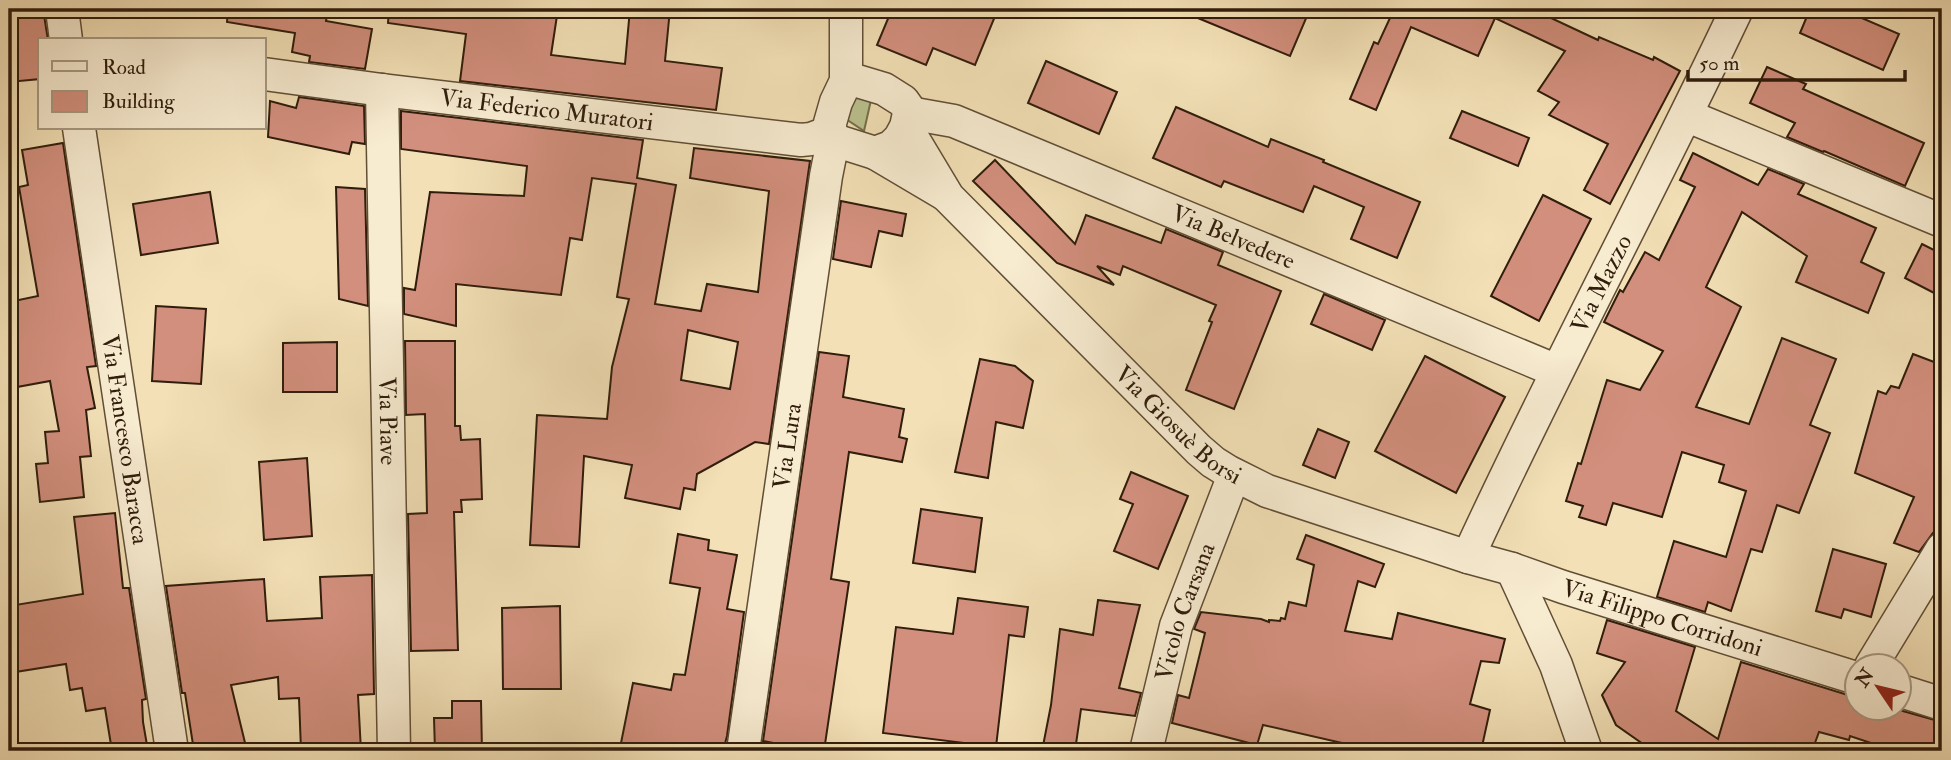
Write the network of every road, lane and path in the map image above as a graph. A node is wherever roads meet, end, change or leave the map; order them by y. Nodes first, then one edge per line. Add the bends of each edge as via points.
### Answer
1 (62, 9) edge
2 (846, 9) edge
3 (1737, 9) edge
4 (66, 38) edge
5 (266, 74) edge
6 (846, 81) junction
7 (382, 90) junction
8 (1687, 114) junction
9 (907, 120) junction
10 (79, 130) edge
11 (834, 137) junction
12 (875, 153) junction
13 (948, 197) junction
14 (1942, 221) edge
15 (1557, 371) junction
16 (1234, 475) junction
17 (1942, 549) edge
18 (1468, 557) junction
19 (1512, 569) junction
20 (1879, 652) edge
21 (1842, 672) edge
22 (1912, 694) edge
23 (1942, 704) edge
24 (172, 751) edge
25 (394, 751) edge
26 (743, 751) edge
27 (1146, 751) edge
28 (1586, 751) edge

1 - 4 street
2 - 6 street
3 - 8 street, Via Mazzo
5 - 7 street, Via Federico Muratori
6 - 9 street via 884,89 903,101
6 - 11 street via 830,123
7 - 11 street, Via Federico Muratori via 801,140
7 - 25 street, Via Piave
8 - 14 street
8 - 15 street, Via Mazzo
9 - 12 street via 900,138
9 - 13 street, Via Giosuè Borsi
9 - 15 street, Via Belvedere via 954,121
10 - 24 street, Via Francesco Baracca
11 - 12 street
11 - 26 street, Via Lura
12 - 13 street, Via Giosuè Borsi
13 - 16 street, Via Giosuè Borsi via 1199,450
15 - 18 street, Via Mazzo
16 - 18 street, Via Giosuè Borsi via 1267,491
16 - 27 street, Vicolo Carsana via 1176,626
17 - 20 street
18 - 19 street, Via Filippo Corridoni
19 - 21 street, Via Filippo Corridoni
19 - 28 street via 1556,665
22 - 23 street

